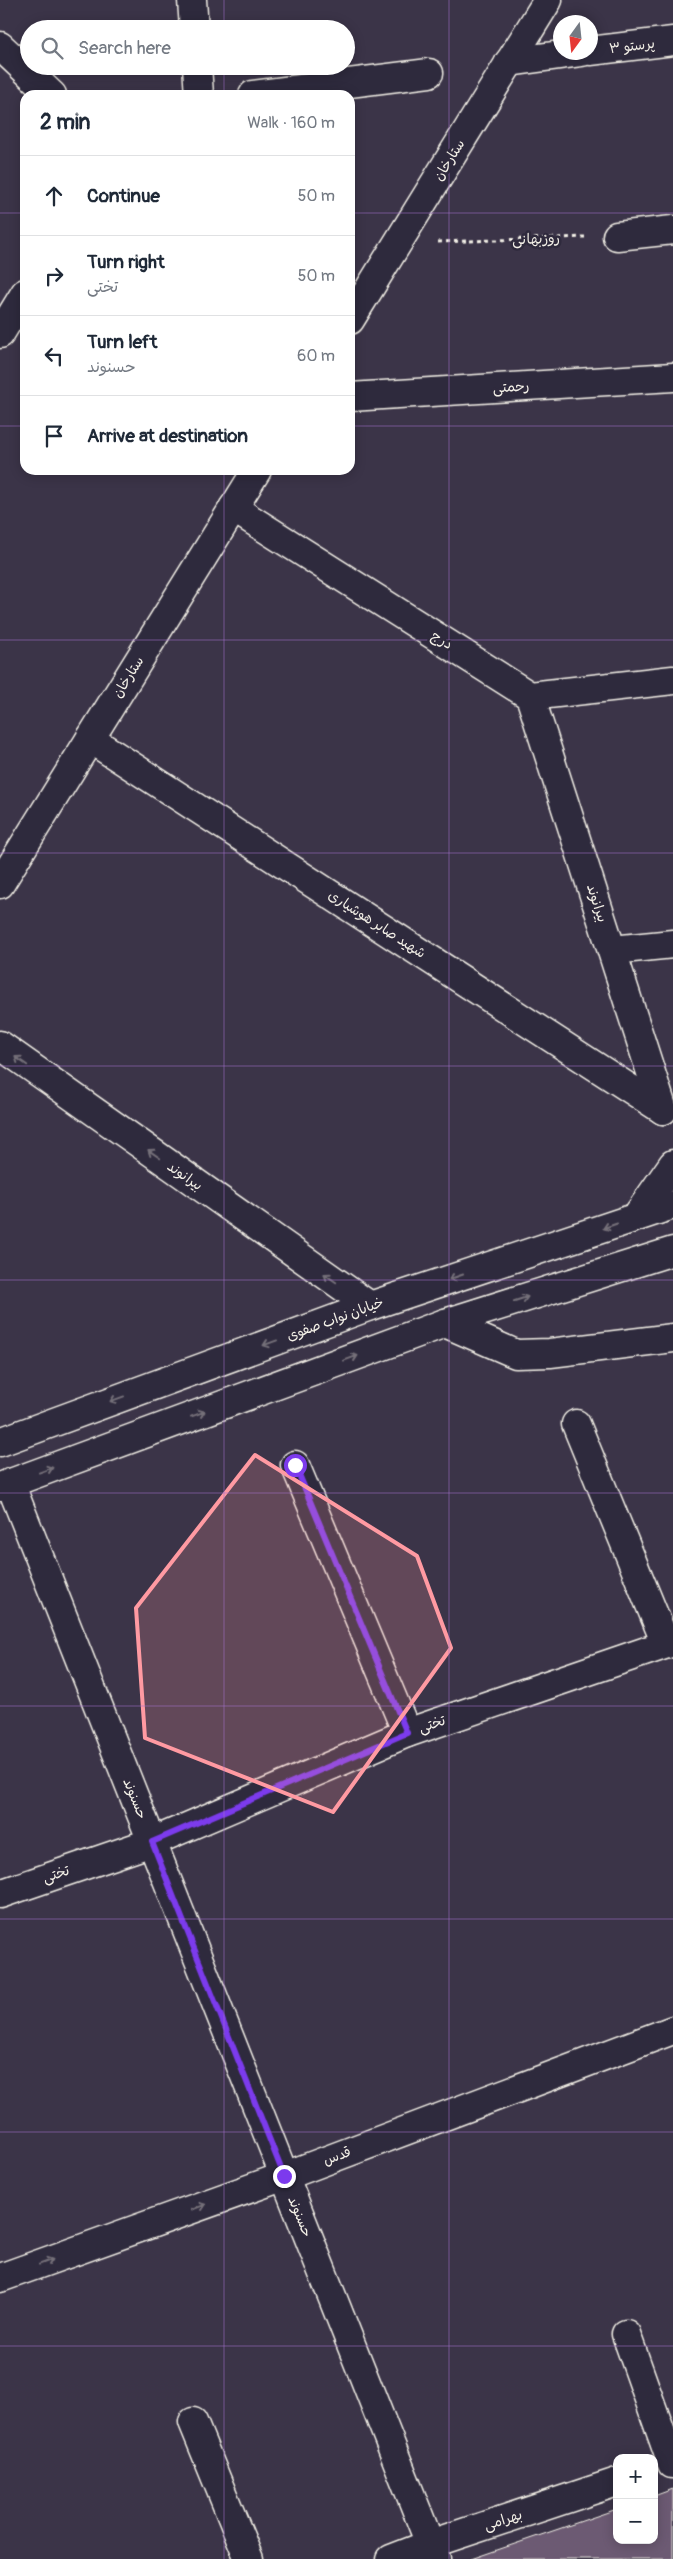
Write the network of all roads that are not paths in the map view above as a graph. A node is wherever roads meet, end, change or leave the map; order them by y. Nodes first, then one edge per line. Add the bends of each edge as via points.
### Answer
1 (192, 0) edge
2 (548, 0) edge
3 (193, 20) edge
4 (673, 41) edge
5 (0, 46) edge
6 (598, 50) edge
7 (553, 56) edge
8 (509, 62) junction
9 (20, 65) edge
10 (429, 73) dead end
11 (31, 75) edge
12 (198, 75) edge
13 (47, 90) edge
14 (199, 90) edge
15 (293, 90) edge
16 (673, 230) edge
17 (617, 236) road end
18 (20, 300) edge
19 (355, 312) edge
20 (0, 334) edge
21 (673, 377) edge
22 (355, 397) edge
23 (254, 475) edge
24 (233, 508) junction
25 (673, 680) edge
26 (530, 696) junction
27 (90, 739) junction
28 (0, 884) edge
29 (673, 944) edge
30 (612, 950) junction
31 (0, 1046) edge
32 (663, 1110) joint
33 (673, 1164) edge
34 (673, 1205) edge
35 (636, 1217) junction
36 (673, 1251) edge
37 (370, 1306) junction
38 (445, 1323) junction
39 (673, 1338) edge
40 (576, 1424) dead end
41 (0, 1442) edge
42 (295, 1465) dead end
43 (5, 1485) edge
44 (670, 1643) edge
45 (407, 1733) junction
46 (152, 1842) junction
47 (0, 1894) edge
48 (673, 2030) edge
49 (284, 2176) junction
50 (0, 2278) edge
51 (626, 2334) dead end
52 (192, 2422) dead end
53 (666, 2466) edge
54 (613, 2484) edge
55 (433, 2551) edge
56 (249, 2559) edge
57 (391, 2559) edge

1 - 3 street
2 - 8 street, ستارخان
4 - 6 street, پرستو ۳
5 - 9 street
7 - 8 street
8 - 19 street, ستارخان
10 - 15 street
11 - 13 street
12 - 14 street
16 - 17 street
18 - 20 street
21 - 22 street, رحمتی
23 - 24 street, ستارخان
24 - 26 street, درج
24 - 27 street, ستارخان
25 - 26 street
26 - 30 street, بیرانوند
27 - 28 street, ستارخان
27 - 32 street, شهید صابر هوشیاری
29 - 30 street
30 - 32 street, بیرانوند
37 -> 31 street, بیرانوند
33 - 35 street
34 - 35 street, خیابان نواب صفوی
35 -> 37 street, خیابان نواب صفوی
38 -> 36 street
37 -> 41 street, خیابان نواب صفوی
38 - 39 street via 516,1354
43 -> 38 street
40 - 44 street
42 - 45 street
43 - 46 street, حسنوند
44 - 45 street, تختی
45 - 46 street, تختی
46 - 47 street, تختی
46 - 49 street, حسنوند
48 - 49 street, قدس
50 -> 49 street, قدس
49 - 55 street, حسنوند
51 - 53 street
52 - 56 street
54 - 55 street, بهرامی
55 - 57 street, بهرامی

